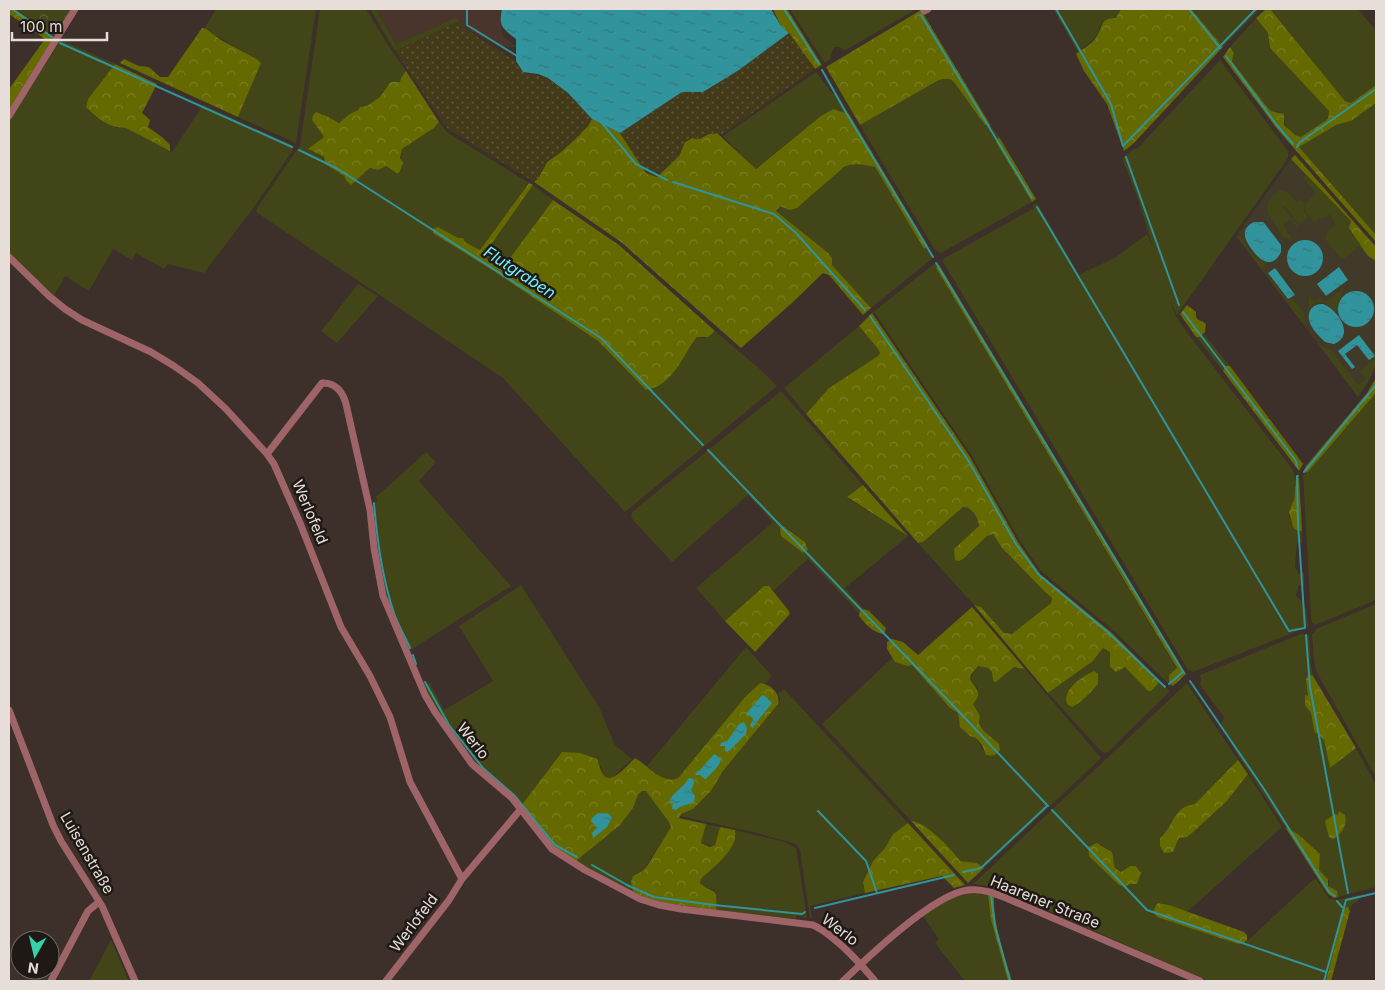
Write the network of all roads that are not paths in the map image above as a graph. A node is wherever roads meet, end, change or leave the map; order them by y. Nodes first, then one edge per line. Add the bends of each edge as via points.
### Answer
1 (75, 9) edge
2 (9, 116) edge
3 (9, 257) edge
4 (267, 454) junction
5 (9, 710) edge
6 (520, 810) junction
7 (462, 880) junction
8 (98, 902) junction
9 (861, 964) junction
10 (51, 981) edge
11 (136, 981) edge
12 (386, 981) edge
13 (843, 981) edge
14 (875, 981) edge
15 (1200, 981) edge

1 - 2 street
3 - 4 street, Werlofeld via 65,309 150,352 198,382
4 - 6 street, Werlo via 322,383 341,391 370,510 383,596 400,638 430,704 458,747 472,764 512,798
4 - 7 street, Werlofeld via 300,523 341,627 390,717 410,782
5 - 8 street, Luisenstraße via 53,826
6 - 7 street, Werlofeld
6 - 9 street, Werlo via 557,854 640,899 675,908 809,924 824,932
7 - 12 street, Werlofeld
8 - 10 street via 88,911
8 - 11 street, Luisenstraße
9 - 13 street, Haarener Straße
9 - 14 street, Werlo
9 - 15 street, Haarener Straße via 940,900 972,890 996,894

